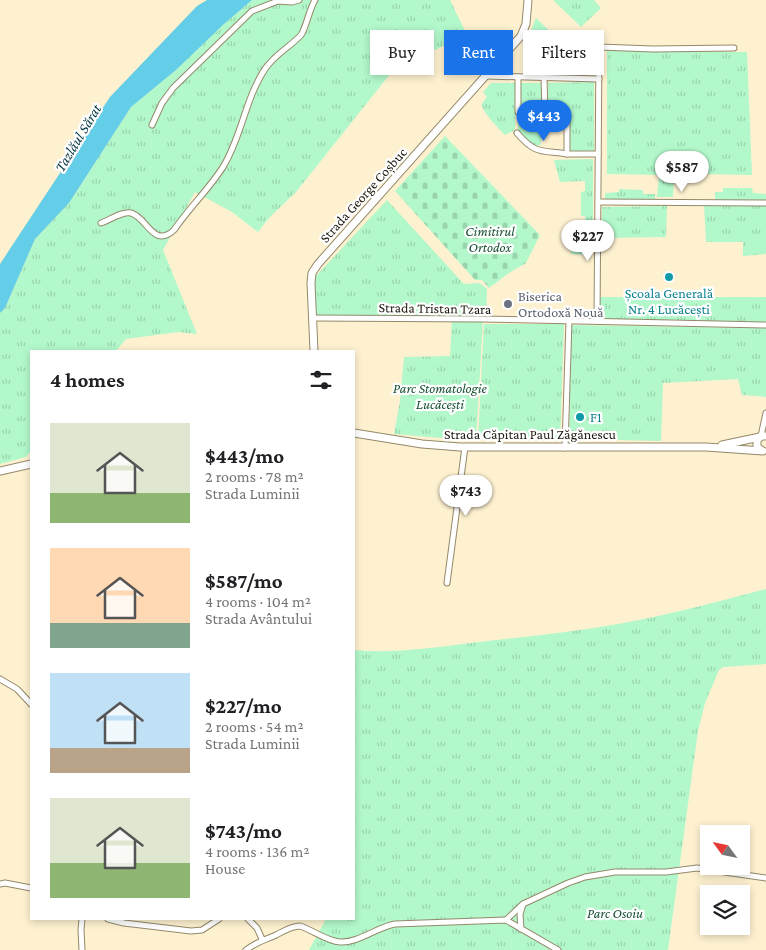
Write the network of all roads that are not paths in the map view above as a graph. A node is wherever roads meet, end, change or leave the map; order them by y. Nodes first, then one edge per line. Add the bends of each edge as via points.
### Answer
1 (299, 0) edge
2 (315, 0) edge
3 (528, 0) edge
4 (734, 48) dead end
5 (486, 76) junction
6 (518, 77) junction
7 (544, 77) junction
8 (599, 79) junction
9 (545, 112) junction
10 (152, 125) dead end
11 (517, 133) dead end
12 (567, 154) junction
13 (598, 154) junction
14 (598, 202) junction
15 (766, 203) edge
16 (101, 223) dead end
17 (313, 318) junction
18 (569, 320) junction
19 (597, 321) junction
20 (766, 325) edge
21 (314, 350) edge
22 (766, 413) edge
23 (355, 433) edge
24 (763, 436) edge
25 (465, 447) junction
26 (706, 447) junction
27 (564, 448) junction
28 (764, 450) edge
29 (30, 464) edge
30 (0, 470) edge
31 (447, 583) dead end
32 (0, 679) edge
33 (30, 703) edge
34 (766, 878) edge
35 (0, 884) edge
36 (30, 888) edge
37 (524, 904) junction
38 (82, 920) edge
39 (112, 920) edge
40 (217, 920) edge
41 (249, 920) edge
42 (506, 920) junction
43 (521, 928) junction
44 (262, 939) junction
45 (82, 950) edge
46 (246, 950) edge
47 (558, 950) edge

1 - 10 street via 278,1 252,11 173,88
2 - 16 street via 303,31 265,69 223,166 174,230 163,236 130,213
3 - 5 main road, Strada George Coșbuc via 526,24 521,36
4 - 8 street via 599,47
5 - 6 street
5 - 17 main road, Strada George Coșbuc via 318,264 312,273 311,283
6 - 7 street
6 - 9 street via 518,112
7 - 8 street
7 - 9 street
8 - 13 street
9 - 12 street via 567,114
11 - 12 street via 539,151
12 - 13 street
13 - 14 street
14 - 15 street
14 - 19 street
17 - 18 street, Strada Tristan Tzara
17 - 21 main road, Strada George Coșbuc
18 - 19 street, Strada Tristan Tzara
18 - 27 street
19 - 20 street, Strada Tristan Tzara
22 - 24 street
23 - 25 main road, Strada Căpitan Paul Zăgănescu
24 - 26 main road, Strada Căpitan Paul Zăgănescu
24 - 28 main road, Strada Căpitan Paul Zăgănescu via 756,440 756,445
25 - 27 main road, Strada Căpitan Paul Zăgănescu
25 - 31 street
26 - 27 main road, Strada Căpitan Paul Zăgănescu
26 - 28 main road, Strada Căpitan Paul Zăgănescu
29 - 30 main road
32 - 33 street via 17,688
34 - 37 street via 697,868 615,872 585,878
35 - 36 street
37 - 42 street
37 - 43 street via 520,914
38 - 45 street
39 - 40 street via 191,931 202,930
41 - 44 street
42 - 43 street
42 - 44 street via 388,925 346,942 294,926
43 - 47 street
44 - 46 street

